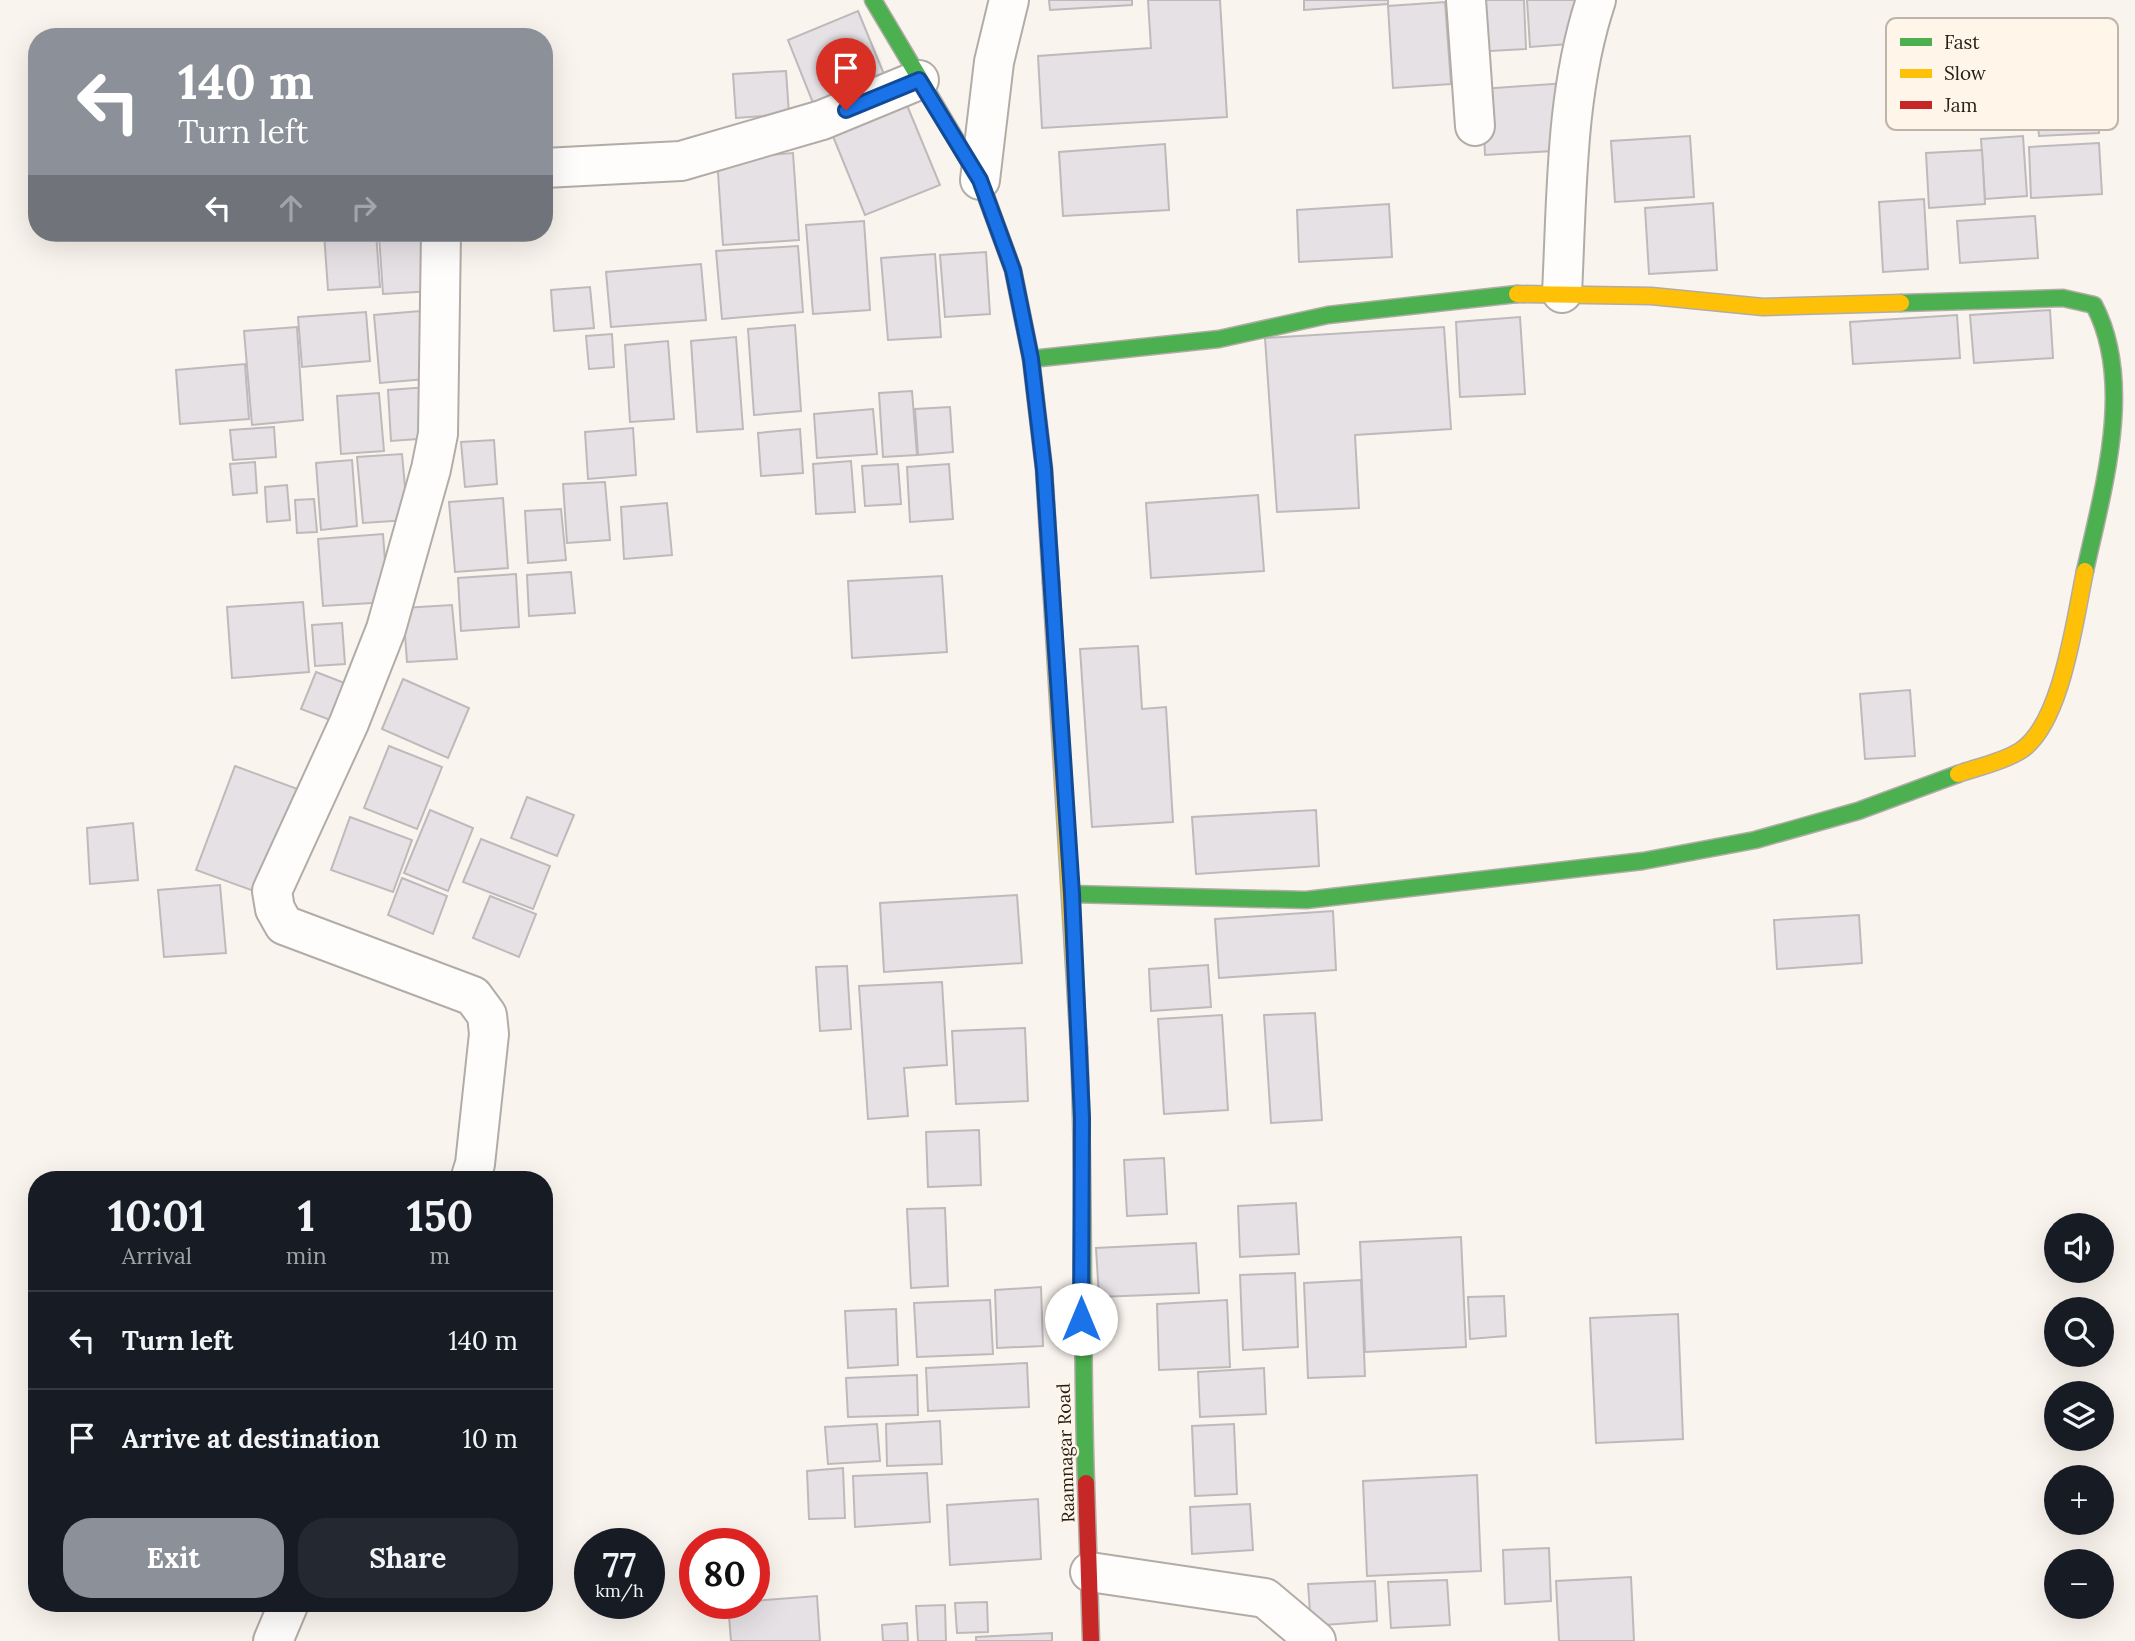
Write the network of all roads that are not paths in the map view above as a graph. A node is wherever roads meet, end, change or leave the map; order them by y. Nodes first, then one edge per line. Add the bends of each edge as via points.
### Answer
1 (873, 0) edge
2 (1009, 0) edge
3 (1466, 0) edge
4 (1597, 0) edge
5 (919, 80) junction
6 (1475, 126) dead end
7 (553, 168) edge
8 (980, 180) junction
9 (441, 242) edge
10 (1562, 293) junction
11 (1031, 359) junction
12 (1072, 894) junction
13 (473, 1171) edge
14 (1090, 1573) junction
15 (285, 1612) edge
16 (1281, 1625) edge
17 (273, 1641) edge
18 (1091, 1641) edge
19 (1316, 1641) edge

1 - 5 main road, Raamnagar Road
2 - 8 street via 994,62
3 - 6 street
4 - 10 street via 1584,37 1576,97
5 - 7 street via 822,120 681,162
5 - 8 main road, Raamnagar Road
8 - 11 main road, Raamnagar Road via 1013,270
9 - 13 street via 438,434 431,469 386,629 349,723 272,891 284,925 473,996 487,1015 489,1034
10 - 11 main road via 1428,302 1328,315 1219,338
10 - 12 main road via 1763,307 2063,298 2094,304 2106,321 2116,412 2074,635 2050,716 2021,751 1858,811 1755,840 1643,861 1306,900
11 - 12 main road, Raamnagar Road via 1045,482
12 - 14 main road, Raamnagar Road via 1082,1118 1081,1344
14 - 16 street via 1265,1598
14 - 18 main road, Raamnagar Road
15 - 17 street
16 - 19 street

